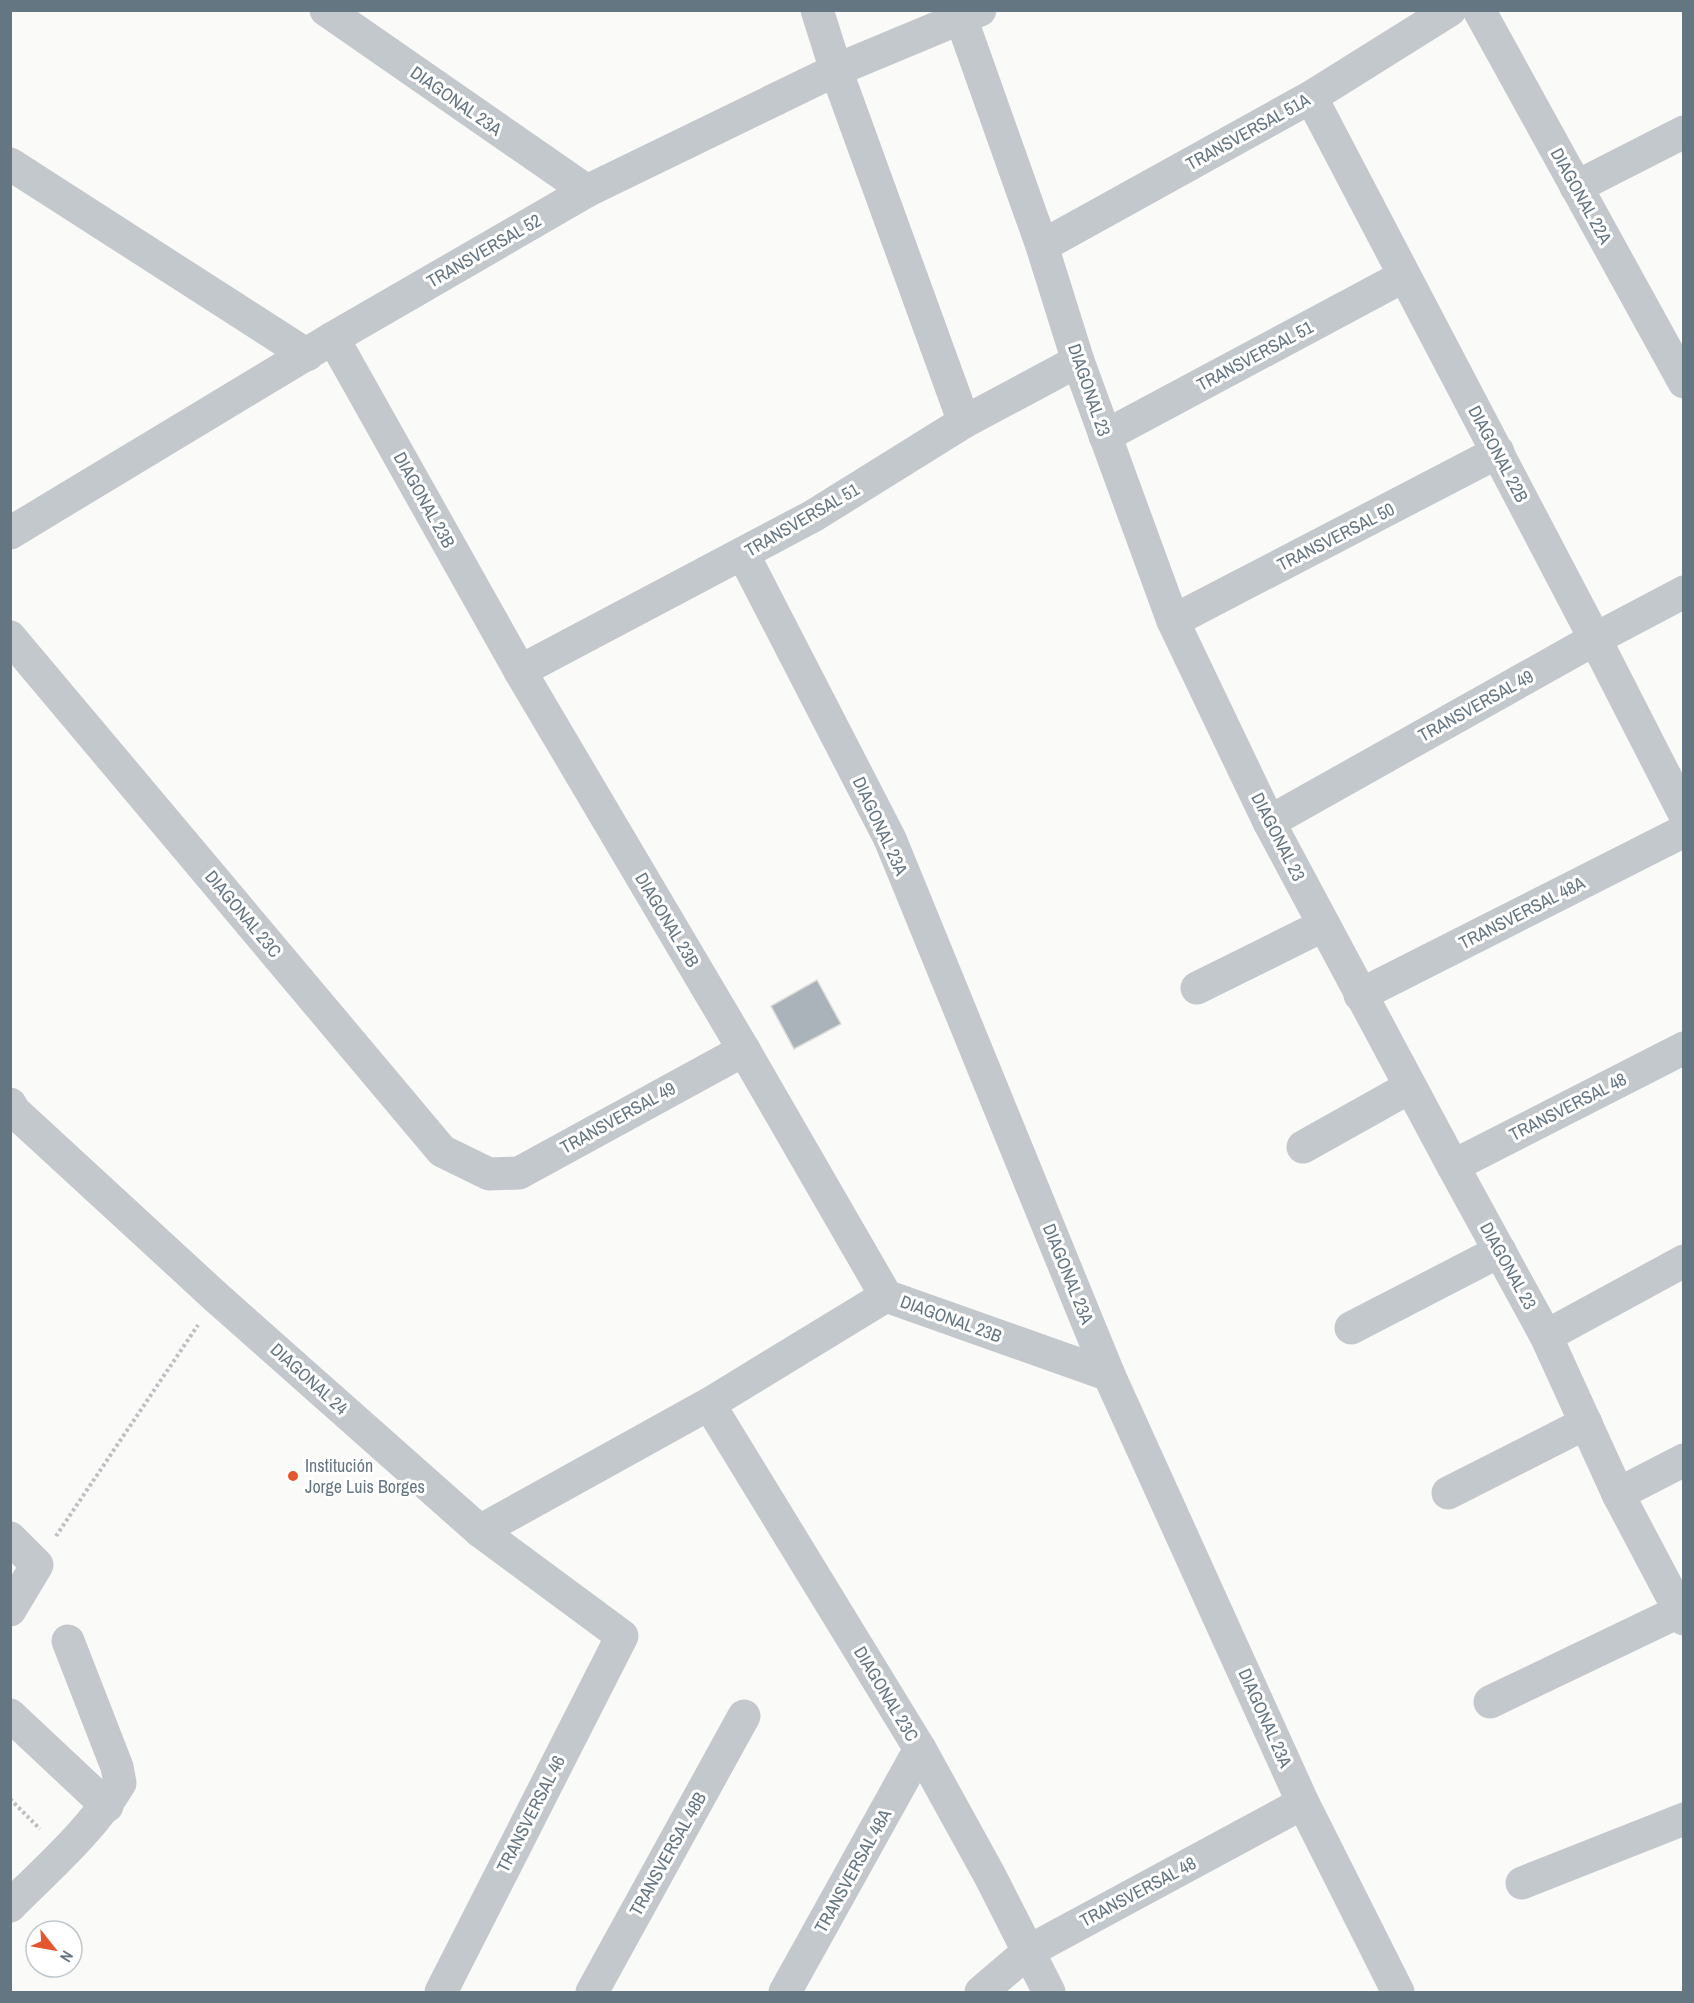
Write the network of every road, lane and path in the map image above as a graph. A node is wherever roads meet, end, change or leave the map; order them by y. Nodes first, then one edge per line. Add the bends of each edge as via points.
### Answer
1 (326, 10) edge
2 (817, 10) edge
3 (1450, 10) edge
4 (1479, 10) edge
5 (970, 14) edge
6 (836, 70) junction
7 (1311, 97) junction
8 (1683, 132) edge
9 (10, 164) edge
10 (1576, 187) junction
11 (587, 191) junction
12 (1042, 246) junction
13 (1404, 276) junction
14 (320, 347) junction
15 (1078, 360) junction
16 (1679, 363) edge
17 (964, 422) junction
18 (1105, 436) junction
19 (1498, 452) junction
20 (10, 533) edge
21 (743, 554) junction
22 (1683, 592) edge
23 (1173, 621) junction
24 (10, 637) edge
25 (1595, 639) junction
26 (520, 671) junction
27 (1683, 813) edge
28 (1269, 822) junction
29 (1683, 831) edge
30 (1323, 925) junction
31 (1197, 988) dead end
32 (1360, 995) junction
33 (1683, 1048) edge
34 (744, 1050) junction
35 (1410, 1087) junction
36 (12, 1115) edge
37 (1303, 1147) dead end
38 (1453, 1166) junction
39 (489, 1174) joint
40 (1500, 1251) junction
41 (1683, 1262) edge
42 (886, 1296) junction
43 (216, 1297) junction
44 (1351, 1328) dead end
45 (1546, 1336) junction
46 (1109, 1375) junction
47 (709, 1404) junction
48 (1586, 1423) junction
49 (1683, 1460) edge
50 (1448, 1493) dead end
51 (1618, 1494) junction
52 (480, 1531) junction
53 (10, 1538) edge
54 (37, 1565) junction
55 (10, 1610) edge
56 (1682, 1615) edge
57 (622, 1635) joint
58 (68, 1641) dead end
59 (1490, 1702) dead end
60 (10, 1715) edge
61 (744, 1716) dead end
62 (920, 1749) junction
63 (1303, 1803) junction
64 (106, 1806) junction
65 (1683, 1819) edge
66 (1522, 1883) dead end
67 (10, 1905) edge
68 (1029, 1951) junction
69 (441, 1992) edge
70 (591, 1992) edge
71 (785, 1992) edge
72 (981, 1992) edge
73 (1049, 1992) edge
74 (1398, 1992) edge

1 - 11 street, DIAGONAL 23A
2 - 6 street
3 - 7 street, TRANSVERSAL 51A
4 - 10 street, DIAGONAL 22A
5 - 6 street, TRANSVERSAL 52
5 - 12 street, DIAGONAL 23
6 - 11 street, TRANSVERSAL 52
6 - 17 street
7 - 12 street, TRANSVERSAL 51A
7 - 13 street, DIAGONAL 22B
8 - 10 street
9 - 14 street, DIAGONAL 23B
10 - 16 street, DIAGONAL 22A
11 - 14 street, TRANSVERSAL 52
12 - 15 street, DIAGONAL 23
13 - 18 street, TRANSVERSAL 51
13 - 19 street, DIAGONAL 22B
14 - 20 street, TRANSVERSAL 52
14 - 26 street, DIAGONAL 23B
15 - 17 street, TRANSVERSAL 51
15 - 18 street, DIAGONAL 23
17 - 21 street, TRANSVERSAL 51 via 813,516
18 - 23 street, DIAGONAL 23
19 - 23 street, TRANSVERSAL 50
19 - 25 street, DIAGONAL 22B
21 - 26 street, TRANSVERSAL 51
21 - 46 street, DIAGONAL 23A via 890,839
22 - 25 street, TRANSVERSAL 49
23 - 28 street, DIAGONAL 23
24 - 39 street, DIAGONAL 23C via 442,1151
25 - 27 street, DIAGONAL 22B
25 - 28 street, TRANSVERSAL 49
26 - 34 street, DIAGONAL 23B
28 - 30 street, DIAGONAL 23
29 - 32 street, TRANSVERSAL 48A
30 - 31 street
30 - 32 street, DIAGONAL 23
32 - 35 street, DIAGONAL 23
33 - 38 street, TRANSVERSAL 48
34 - 39 street, TRANSVERSAL 49 via 519,1173
34 - 42 street, DIAGONAL 23B
35 - 37 street
35 - 38 street, DIAGONAL 23
36 - 43 street, DIAGONAL 24
38 - 40 street, DIAGONAL 23
40 - 44 street
40 - 45 street, DIAGONAL 23
41 - 45 street
42 - 46 street, DIAGONAL 23B
42 - 47 street
43 - 52 street, DIAGONAL 24
43 - 54 path
45 - 48 street, DIAGONAL 23
46 - 63 street, DIAGONAL 23A
47 - 52 street
47 - 62 street, DIAGONAL 23C
48 - 50 street
48 - 51 street, DIAGONAL 23
49 - 51 street
51 - 56 street, DIAGONAL 23
52 - 57 street, DIAGONAL 24
53 - 54 street
54 - 55 street
56 - 59 street
57 - 69 street, TRANSVERSAL 46
58 - 64 street via 117,1767 120,1783
60 - 64 street
61 - 70 street, TRANSVERSAL 48B
62 - 68 street, DIAGONAL 23C
62 - 71 street, TRANSVERSAL 48A
63 - 68 street, TRANSVERSAL 48
63 - 74 street, DIAGONAL 23A
64 - 67 street
65 - 66 street
68 - 72 street, TRANSVERSAL 48
68 - 73 street, DIAGONAL 23C

